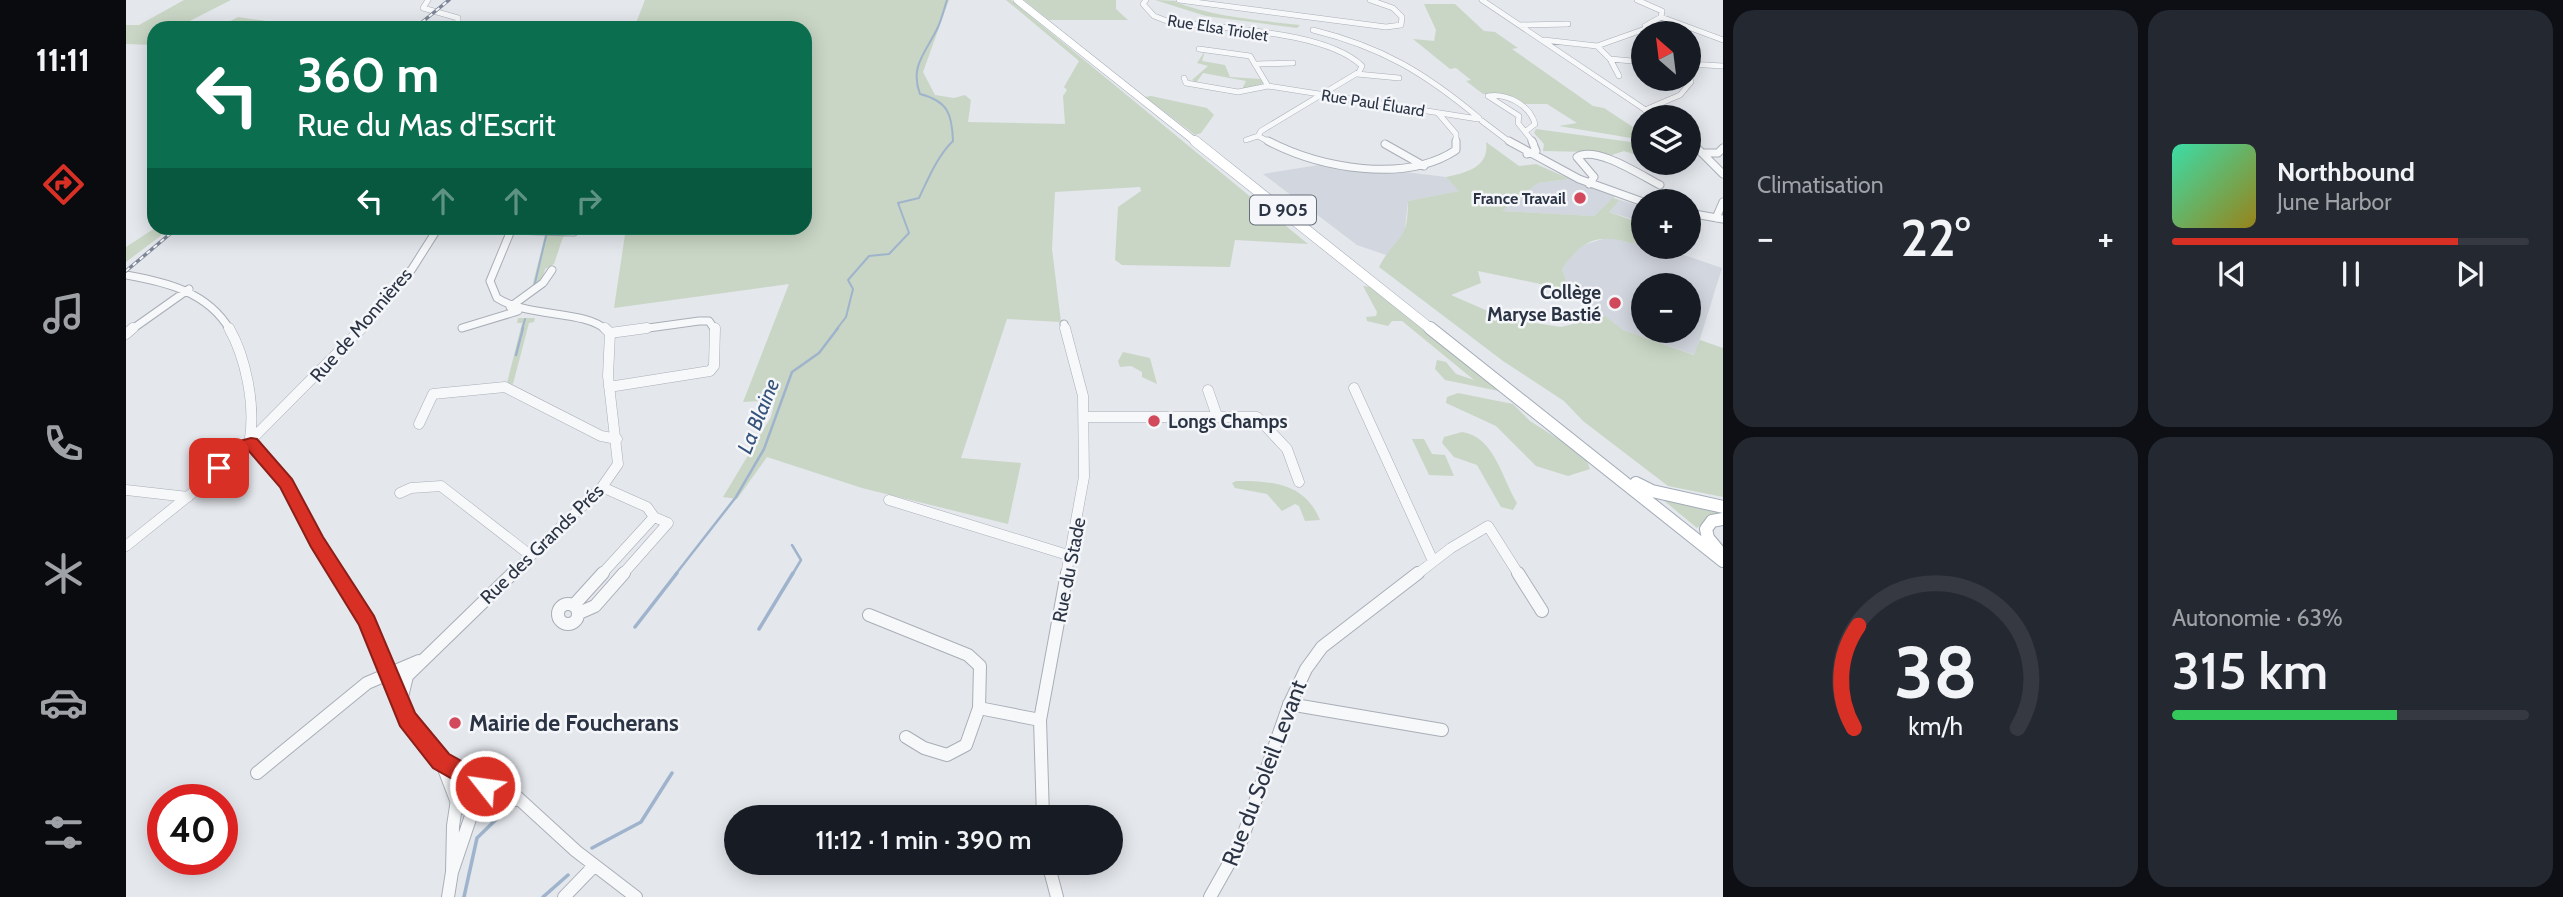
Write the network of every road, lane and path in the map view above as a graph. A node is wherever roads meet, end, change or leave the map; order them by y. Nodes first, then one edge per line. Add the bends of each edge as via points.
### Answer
1 (428, 0) edge
2 (1017, 0) edge
3 (1146, 0) edge
4 (1180, 0) edge
5 (1370, 0) edge
6 (1482, 0) edge
7 (1637, 0) edge
8 (1214, 2) edge
9 (1661, 17) junction
10 (1322, 19) junction
11 (460, 21) edge
12 (1649, 21) edge
13 (1568, 23) dead end
14 (1519, 25) junction
15 (1313, 30) junction
16 (1631, 36) edge
17 (1304, 40) junction
18 (1540, 40) junction
19 (1723, 40) edge
20 (1597, 46) junction
21 (1199, 49) dead end
22 (1610, 59) junction
23 (1631, 61) edge
24 (1293, 63) dead end
25 (1257, 64) junction
26 (1701, 65) edge
27 (1723, 66) edge
28 (1357, 74) junction
29 (1619, 76) dead end
30 (1184, 78) dead end
31 (1399, 78) dead end
32 (1268, 86) junction
33 (1683, 91) edge
34 (1322, 94) junction
35 (1638, 105) edge
36 (1655, 105) edge
37 (1437, 113) junction
38 (1480, 119) junction
39 (1526, 131) junction
40 (1258, 136) junction
41 (1246, 140) dead end
42 (1385, 144) dead end
43 (1723, 148) edge
44 (1701, 150) edge
45 (1704, 153) junction
46 (1527, 154) junction
47 (1425, 166) junction
48 (1723, 175) edge
49 (1589, 184) junction
50 (1660, 185) dead end
51 (1631, 198) edge
52 (1723, 202) edge
53 (1701, 215) edge
54 (1720, 219) edge
55 (434, 235) edge
56 (509, 235) edge
57 (552, 270) dead end
58 (126, 275) edge
59 (184, 288) junction
60 (514, 309) junction
61 (1064, 324) dead end
62 (462, 328) dead end
63 (608, 330) junction
64 (126, 334) edge
65 (609, 387) junction
66 (1354, 388) dead end
67 (1208, 390) dead end
68 (272, 416) junction
69 (1217, 416) junction
70 (1084, 417) junction
71 (1548, 420) junction
72 (419, 424) dead end
73 (251, 438) junction
74 (617, 439) junction
75 (1298, 482) dead end
76 (602, 487) junction
77 (126, 490) edge
78 (400, 493) dead end
79 (188, 497) junction
80 (889, 500) dead end
81 (1723, 507) edge
82 (1723, 519) edge
83 (126, 546) edge
84 (530, 555) junction
85 (1723, 555) edge
86 (1071, 556) junction
87 (1433, 561) junction
88 (1723, 561) edge
89 (577, 609) dead end
90 (1542, 611) dead end
91 (869, 615) dead end
92 (424, 659) junction
93 (407, 676) junction
94 (390, 679) junction
95 (1289, 704) junction
96 (400, 706) junction
97 (979, 708) junction
98 (1040, 720) junction
99 (1442, 730) dead end
100 (906, 737) dead end
101 (441, 761) junction
102 (257, 774) dead end
103 (480, 782) junction
104 (518, 800) junction
105 (457, 802) junction
106 (1043, 805) edge
107 (476, 806) junction
108 (594, 866) junction
109 (452, 872) junction
110 (1051, 875) edge
111 (448, 897) edge
112 (564, 897) edge
113 (636, 897) edge
114 (1057, 897) edge
115 (1210, 897) edge

1 - 11 street via 423,8
2 - 71 main road, D 905
3 - 17 street, Rue Elsa Triolet via 1143,4 1152,14 1167,21
4 - 8 street, Rue Elsa Triolet
5 - 10 street, Rue Elsa Triolet via 1396,10 1401,24 1390,28
6 - 14 street
7 - 9 street via 1660,9
8 - 10 street, Rue Elsa Triolet
9 - 12 street
9 - 19 street
10 - 15 street
13 - 14 street
14 - 18 street
15 - 17 street
15 - 38 street via 1363,43 1408,62
16 - 20 street
17 - 28 street, Rue Elsa Triolet via 1354,55 1361,64
18 - 20 street
18 - 35 street
20 - 22 street
21 - 25 street via 1242,53
22 - 23 street
22 - 29 street
24 - 25 street
25 - 32 street
26 - 27 street
28 - 31 street
28 - 34 street
30 - 32 street, Rue Paul Éluard via 1186,83 1238,92
32 - 34 street, Rue Paul Éluard
33 - 36 street
34 - 37 street, Rue Paul Éluard
34 - 40 street
37 - 38 street, Rue Paul Éluard
37 - 47 street via 1455,132 1458,145 1446,159
38 - 46 street
39 - 39 street via 1535,124 1534,117 1507,96 1488,96 1518,115 1518,123
39 - 46 street via 1537,150
40 - 41 street
40 - 47 street via 1328,160 1390,170
42 - 47 street
43 - 45 street via 1718,153
44 - 45 street
45 - 48 street
46 - 49 street
49 - 50 street via 1594,177 1577,157 1582,154 1608,158
49 - 51 street
52 - 54 street
53 - 54 street
55 - 68 street, Rue de Monnières via 368,322 320,375
56 - 60 street via 490,281 497,299
57 - 60 street
58 - 59 street
59 - 64 street
59 - 73 street via 215,312 238,342 244,358
60 - 62 street via 502,318
60 - 63 street
61 - 70 street, Rue du Stade via 1081,381
63 - 65 street, Rue des Grands Prés
63 - 65 street via 699,321 709,321 715,328 710,371
65 - 74 street, Rue des Grands Prés
66 - 87 street
67 - 69 street
68 - 73 street, Rue de Monnières
68 - 73 street
69 - 70 street
69 - 75 street via 1263,420 1287,449
70 - 86 street, Rue du Stade via 1083,495
71 - 81 main road, D 905 via 1647,489
71 - 88 main road, D 905
72 - 74 street via 433,394 500,386 601,436
73 - 79 street, Rue de Monnières
73 - 94 street via 286,483 317,542 356,599
74 - 76 street, Rue des Grands Prés via 618,464
76 - 84 street, Rue des Grands Prés
76 - 89 street via 647,507 654,517 668,523 595,606
77 - 79 street
78 - 84 street via 441,486
79 - 83 street, Rue de Monnières
80 - 86 street, Rue du Stade
82 - 85 main road via 1709,524 1706,534
84 - 92 street, Rue des Grands Prés
86 - 98 street, Rue du Stade
87 - 90 street, Rue du Soleil Levant via 1488,526
87 - 95 street, Rue du Soleil Levant via 1322,647
91 - 97 street via 973,658 982,673
92 - 93 street, Rue des Grands Prés
92 - 94 street
93 - 94 street, Rue des Grands Prés
93 - 96 street
94 - 96 street
94 - 102 street via 367,683
95 - 99 street
95 - 115 street, Rue du Soleil Levant via 1241,842
96 - 101 street
97 - 98 street
97 - 100 street via 966,745 947,755
98 - 106 street, Rue du Stade
101 - 103 street
101 - 105 street
103 - 104 street via 506,787
103 - 105 street via 463,787
103 - 107 street via 485,795
104 - 107 street via 502,798
104 - 108 street
105 - 107 street via 464,809
105 - 109 street
107 - 109 street
108 - 112 street
108 - 113 street
109 - 111 street
110 - 114 street

